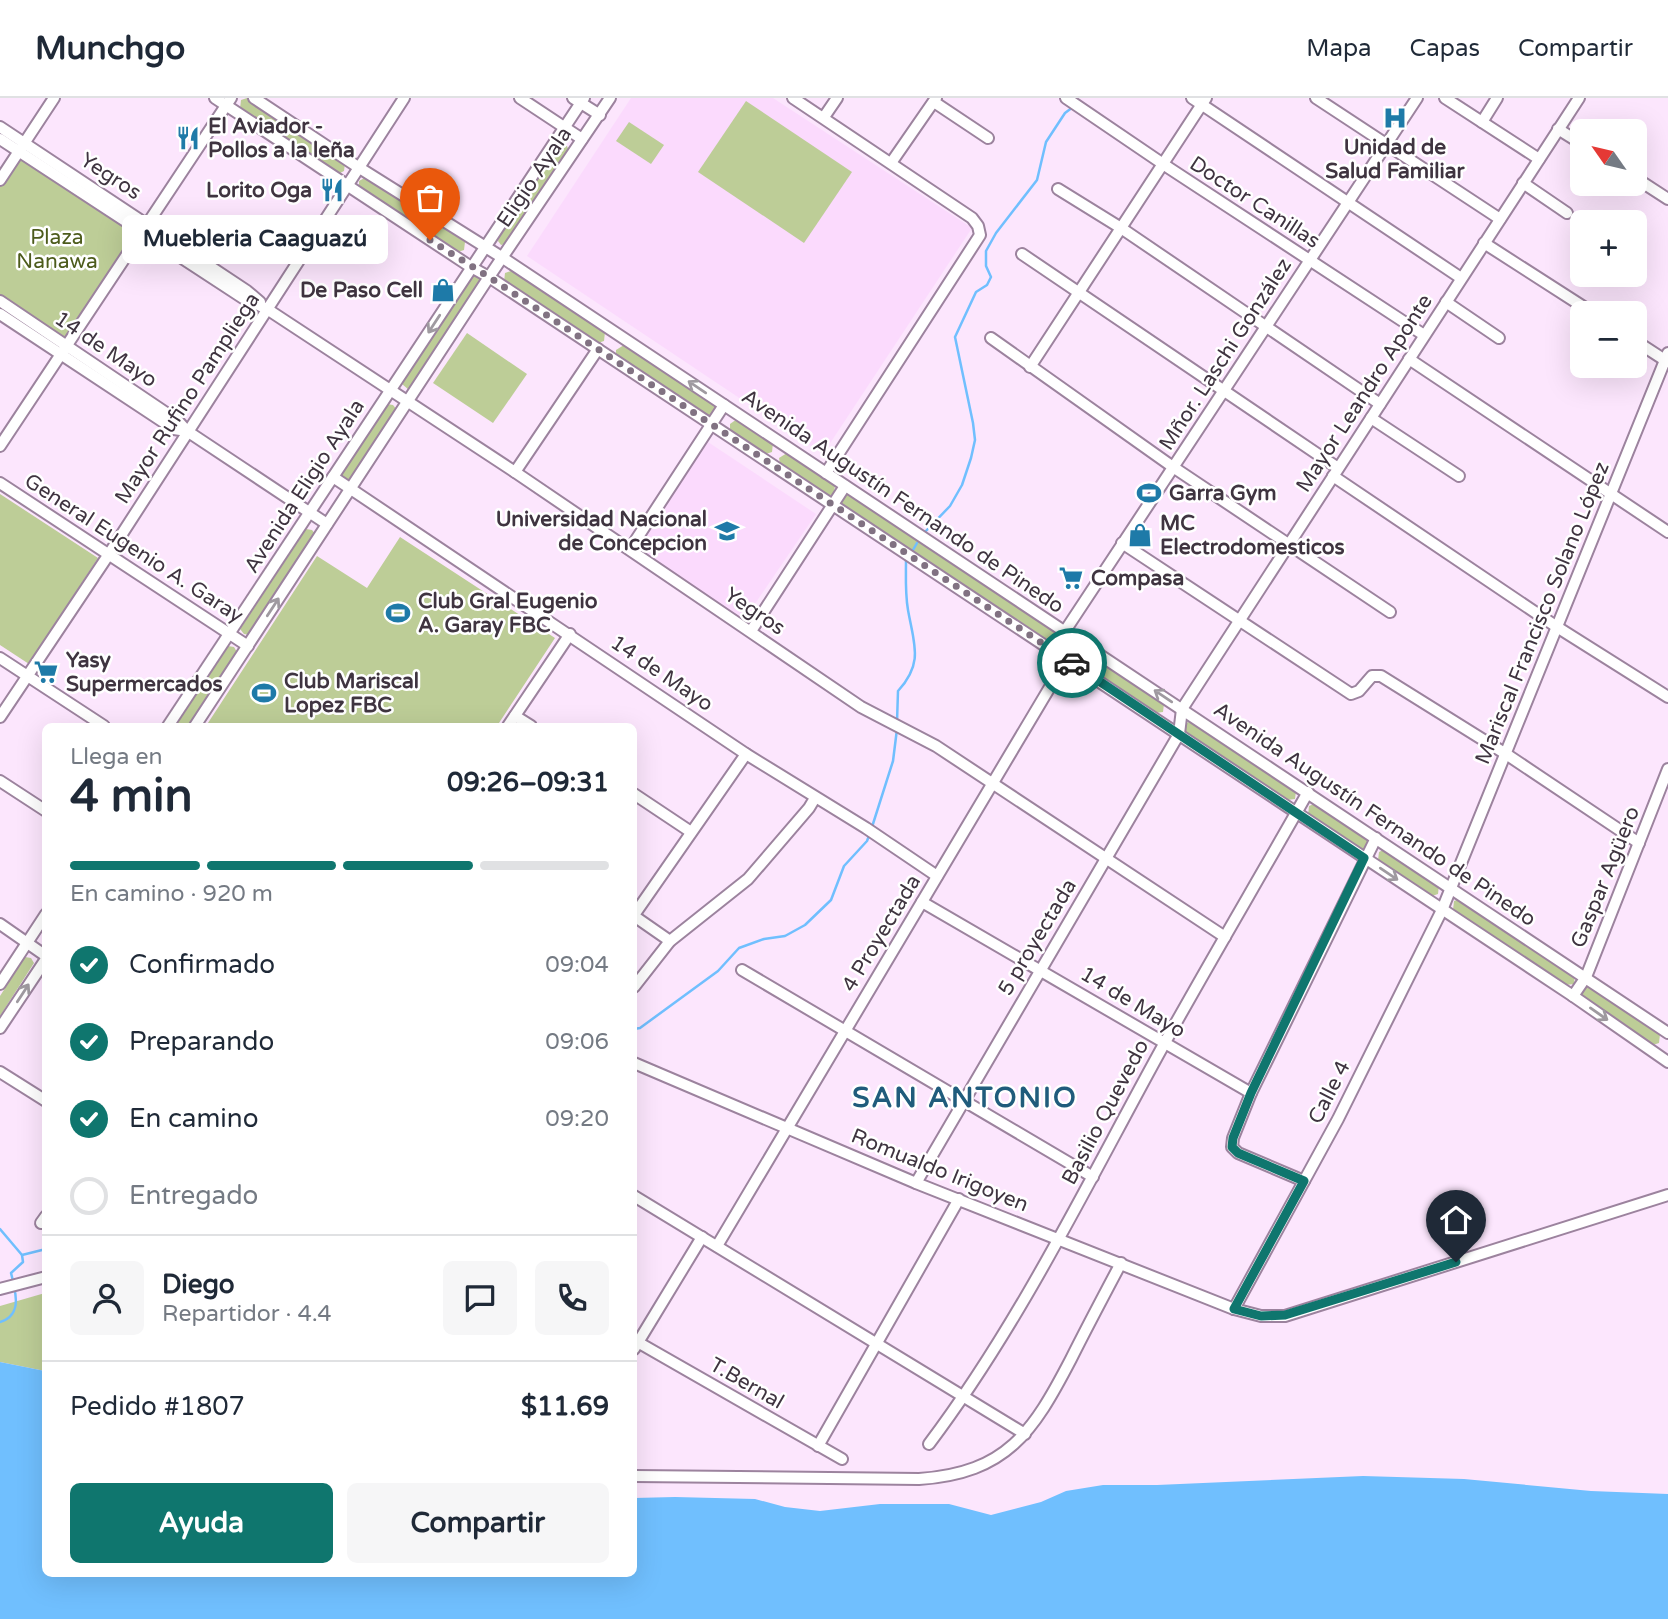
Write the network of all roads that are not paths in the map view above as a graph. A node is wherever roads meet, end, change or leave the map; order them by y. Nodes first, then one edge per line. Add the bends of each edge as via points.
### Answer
1 (54, 98) edge
2 (215, 98) edge
3 (254, 98) edge
4 (404, 98) edge
5 (520, 98) edge
6 (610, 98) edge
7 (793, 98) edge
8 (837, 98) edge
9 (1192, 98) edge
10 (1316, 98) edge
11 (1417, 98) edge
12 (1445, 98) edge
13 (1497, 98) edge
14 (1563, 98) edge
15 (1067, 99) edge
16 (579, 100) edge
17 (935, 100) edge
18 (1204, 101) edge
19 (228, 102) edge
20 (1576, 102) edge
21 (600, 115) junction
22 (824, 117) junction
23 (1482, 122) junction
24 (0, 127) edge
25 (564, 127) junction
26 (1558, 129) junction
27 (1570, 136) edge
28 (988, 138) dead end
29 (0, 139) edge
30 (582, 139) junction
31 (1386, 144) junction
32 (22, 148) junction
33 (1539, 159) junction
34 (891, 163) junction
35 (1162, 163) junction
36 (358, 167) junction
37 (0, 180) edge
38 (1523, 183) junction
39 (347, 185) junction
40 (1647, 185) edge
41 (1058, 189) dead end
42 (1668, 198) edge
43 (1348, 202) junction
44 (1567, 213) dead end
45 (1500, 219) junction
46 (144, 226) junction
47 (1121, 228) junction
48 (1484, 243) junction
49 (484, 247) junction
50 (1022, 254) dead end
51 (503, 258) junction
52 (1310, 260) junction
53 (471, 267) junction
54 (489, 277) junction
55 (1461, 278) junction
56 (1078, 292) junction
57 (0, 301) edge
58 (1574, 301) edge
59 (1446, 302) junction
60 (267, 309) junction
61 (0, 314) edge
62 (1265, 326) junction
63 (1424, 335) junction
64 (991, 338) dead end
65 (1499, 338) dead end
66 (1647, 347) edge
67 (597, 349) junction
68 (64, 350) junction
69 (1667, 358) edge
70 (1409, 359) junction
71 (1030, 367) junction
72 (390, 390) junction
73 (1223, 390) junction
74 (409, 403) junction
75 (1380, 404) junction
76 (724, 405) junction
77 (1371, 418) junction
78 (712, 425) junction
79 (187, 431) junction
80 (0, 446) edge
81 (1173, 467) junction
82 (515, 472) junction
83 (1335, 472) junction
84 (826, 473) junction
85 (1459, 476) dead end
86 (333, 477) junction
87 (0, 483) edge
88 (845, 486) junction
89 (351, 490) junction
90 (1611, 495) junction
91 (832, 504) junction
92 (310, 513) junction
93 (327, 524) junction
94 (1668, 532) edge
95 (1122, 543) junction
96 (1288, 545) junction
97 (630, 549) junction
98 (108, 554) junction
99 (1390, 611) dead end
100 (1238, 621) junction
101 (1558, 627) junction
102 (751, 631) junction
103 (1065, 631) junction
104 (230, 634) junction
105 (570, 634) junction
106 (1078, 640) junction
107 (248, 646) junction
108 (0, 658) edge
109 (1067, 660) junction
110 (27, 677) junction
111 (1668, 697) edge
112 (1182, 709) junction
113 (515, 716) junction
114 (0, 717) edge
115 (99, 723) edge
116 (170, 723) edge
117 (197, 723) edge
118 (510, 723) edge
119 (526, 723) edge
120 (1179, 734) junction
121 (746, 754) junction
122 (1506, 754) junction
123 (1668, 769) edge
124 (0, 781) edge
125 (993, 783) junction
126 (1308, 793) junction
127 (637, 796) edge
128 (815, 798) junction
129 (42, 808) edge
130 (1296, 813) junction
131 (691, 832) junction
132 (1376, 838) junction
133 (1639, 843) junction
134 (1106, 858) junction
135 (1364, 858) junction
136 (937, 876) junction
137 (1452, 888) junction
138 (922, 902) junction
139 (1442, 910) junction
140 (637, 911) edge
141 (637, 917) edge
142 (42, 920) edge
143 (0, 924) edge
144 (1225, 937) junction
145 (670, 941) junction
146 (27, 942) junction
147 (42, 954) edge
148 (42, 963) edge
149 (1040, 969) junction
150 (742, 970) dead end
151 (1586, 977) junction
152 (0, 984) edge
153 (637, 984) edge
154 (1573, 996) junction
155 (0, 1028) edge
156 (846, 1030) junction
157 (1668, 1033) edge
158 (1164, 1044) junction
159 (1668, 1062) edge
160 (637, 1065) edge
161 (0, 1072) edge
162 (1251, 1093) junction
163 (42, 1098) edge
164 (963, 1101) junction
165 (788, 1127) junction
166 (1093, 1177) junction
167 (1304, 1181) junction
168 (916, 1183) junction
169 (1668, 1195) edge
170 (637, 1198) edge
171 (959, 1199) junction
172 (702, 1237) junction
173 (1058, 1238) junction
174 (717, 1246) junction
175 (1121, 1263) junction
176 (42, 1278) edge
177 (9, 1287) edge
178 (1234, 1309) junction
179 (637, 1341) edge
180 (877, 1342) junction
181 (637, 1345) edge
182 (965, 1396) junction
183 (1026, 1434) junction
184 (929, 1444) dead end
185 (818, 1446) junction
186 (842, 1459) dead end
187 (637, 1476) edge

1 - 32 street
2 - 19 street, Avenida Augustín Fernando de Pinedo
3 - 36 street, Avenida Augustín Fernando de Pinedo
4 - 36 street, Mayor Rufino Pampliega
5 - 25 street
6 - 21 street, Eligio Ayala
7 - 22 street
8 - 22 street
9 - 18 street
10 - 31 street
11 - 31 street, Mñor. Laschi González
12 - 23 street
13 - 23 street
14 - 20 street
15 - 35 street, Doctor Canillas
16 - 21 street
16 - 25 street, Eligio Ayala
17 - 28 street
17 - 34 street
18 - 35 street
18 - 43 street
19 - 39 street, Avenida Augustín Fernando de Pinedo
19 - 46 street
20 - 26 street, Mayor Leandro Aponte
21 - 30 street, Eligio Ayala
22 - 34 street
23 - 33 street
24 - 32 street, Yegros
25 - 30 street
25 - 49 street, Eligio Ayala
26 - 27 street
26 - 33 street, Mayor Leandro Aponte
29 - 32 street, Yegros
30 - 51 street, Eligio Ayala
31 - 43 street, Mñor. Laschi González
31 - 45 street
32 - 37 street
32 - 46 street, Yegros
33 - 38 street, Mayor Leandro Aponte
34 - 84 street via 972,218 980,235
35 - 47 street
35 - 52 street, Doctor Canillas
36 - 39 street, Mayor Rufino Pampliega
36 - 49 street, Avenida Augustín Fernando de Pinedo
38 - 44 street
38 - 45 street, Mayor Leandro Aponte
39 - 53 street, Avenida Augustín Fernando de Pinedo
39 - 60 street, Mayor Rufino Pampliega
40 - 42 street
41 - 47 street
43 - 52 street, Mñor. Laschi González
43 - 55 street
45 - 48 street, Mayor Leandro Aponte
46 - 60 street, Yegros via 243,298
46 - 68 street
47 - 56 street
47 - 62 street
48 - 55 street, Mayor Leandro Aponte
48 - 58 street
49 - 51 street, Avenida Augustín Fernando de Pinedo
49 - 53 street, Eligio Ayala
50 - 56 street
51 - 54 street, Eligio Ayala
76 -> 51 street, Avenida Augustín Fernando de Pinedo
52 - 62 street, Mñor. Laschi González
52 - 63 street, Doctor Canillas
53 - 54 street, Avenida Augustín Fernando de Pinedo
53 -> 72 street, Avenida Eligio Ayala
54 - 67 street, Avenida Augustín Fernando de Pinedo
54 - 74 street, Avenida Eligio Ayala
55 - 59 street, Mayor Leandro Aponte
56 - 71 street
56 - 73 street
57 - 68 street, 14 de Mayo
59 - 63 street, Mayor Leandro Aponte
59 - 65 street
60 - 72 street, Yegros
60 - 79 street, Mayor Rufino Pampliega
61 - 68 street, 14 de Mayo
62 - 73 street, Mñor. Laschi González
62 - 75 street
63 - 70 street, Mayor Leandro Aponte
64 - 71 street
66 - 69 street
67 - 78 street, Avenida Augustín Fernando de Pinedo
67 - 82 street
68 - 79 street, 14 de Mayo
68 - 80 street
69 - 90 street, Mariscal Francisco Solano López
70 - 75 street, Mayor Leandro Aponte
70 - 90 street
71 - 81 street
72 - 74 street, Yegros
72 - 86 street, Avenida Eligio Ayala
73 - 81 street, Mñor. Laschi González
73 - 83 street
74 - 82 street, Yegros
74 - 89 street, Avenida Eligio Ayala
75 - 77 street, Mayor Leandro Aponte
76 - 78 street
76 - 84 street, Avenida Augustín Fernando de Pinedo
77 - 83 street, Mayor Leandro Aponte
77 - 85 street
78 - 91 street, Avenida Augustín Fernando de Pinedo
78 - 97 street
79 - 92 street, 14 de Mayo
79 - 98 street, Mayor Rufino Pampliega
81 - 95 street, Mñor. Laschi González
81 - 96 street
82 - 97 street, Yegros
83 - 96 street, Mayor Leandro Aponte
83 - 101 street
84 - 88 street, Avenida Augustín Fernando de Pinedo
86 - 89 street, 14 de Mayo
86 - 92 street, Avenida Eligio Ayala
87 - 98 street, General Eugenio A. Garay
88 - 91 street
88 - 103 street, Avenida Augustín Fernando de Pinedo
89 - 93 street, Avenida Eligio Ayala
89 - 105 street, 14 de Mayo
90 - 94 street
90 - 101 street, Mariscal Francisco Solano López
91 - 102 street
91 - 109 street, Avenida Augustín Fernando de Pinedo
92 - 93 street, 14 de Mayo
92 - 104 street, Avenida Eligio Ayala
107 -> 93 street, Avenida Eligio Ayala
95 - 100 street
95 - 103 street, Mñor. Laschi González
96 - 99 street
96 - 100 street, Mayor Leandro Aponte
97 - 102 street, Yegros
98 - 104 street, General Eugenio A. Garay
98 - 110 street, Mayor Rufino Pampliega
100 - 112 street, Mayor Leandro Aponte
100 - 122 street via 1351,694 1372,676 1381,676
101 - 111 street
101 - 122 street, Mariscal Francisco Solano López
102 - 125 street, Yegros via 861,707
103 - 106 street, Avenida Augustín Fernando de Pinedo
104 - 107 street, General Eugenio A. Garay
104 - 116 street, Avenida Eligio Ayala
105 - 113 street
105 - 121 street, 14 de Mayo
106 - 109 street, 4 Proyectada
112 -> 106 street, Avenida Augustín Fernando de Pinedo
107 - 117 street, Avenida Eligio Ayala
108 - 110 street
109 - 120 street, Avenida Augustín Fernando de Pinedo
109 - 125 street, 4 Proyectada
110 - 114 street, Mayor Rufino Pampliega
110 - 115 street
112 - 120 street, 5 proyectada
112 - 126 street, Avenida Augustín Fernando de Pinedo
113 - 118 street
113 - 119 street
120 - 130 street, Avenida Augustín Fernando de Pinedo
120 - 134 street, 5 proyectada
121 - 128 street, 14 de Mayo
121 - 131 street
122 - 133 street
122 - 137 street, Mariscal Francisco Solano López
123 - 133 street, Gaspar Agüero
124 - 129 street
125 - 134 street, Yegros
125 - 136 street, 4 Proyectada
126 - 130 street, Basilio Quevedo
126 - 132 street, Avenida Augustín Fernando de Pinedo
127 - 131 street
128 - 136 street, 14 de Mayo
128 - 145 street via 748,879
130 - 135 street, Avenida Augustín Fernando de Pinedo
130 - 144 street, Basilio Quevedo
131 - 140 street
132 - 135 street
132 - 137 street, Avenida Augustín Fernando de Pinedo
133 - 151 street, Gaspar Agüero
134 - 144 street, Yegros
134 - 149 street, 5 proyectada
135 -> 139 street, Avenida Augustín Fernando de Pinedo
135 - 162 street
136 - 138 street, 4 Proyectada
137 - 139 street, Calle 4
137 - 151 street, Avenida Augustín Fernando de Pinedo
138 - 149 street, 14 de Mayo
138 - 156 street, 4 Proyectada
139 - 154 street, Avenida Augustín Fernando de Pinedo
139 - 167 street, Calle 4
141 - 145 street
142 - 146 street
143 - 146 street
144 - 158 street, Basilio Quevedo
145 - 153 street
146 - 147 street
146 - 152 street
155 -> 148 street
149 - 158 street, 14 de Mayo
149 - 164 street, 5 proyectada
150 - 156 street
151 - 154 street, Gaspar Agüero
151 - 157 street, Avenida Augustín Fernando de Pinedo
154 -> 159 street, Avenida Augustín Fernando de Pinedo
156 - 164 street
156 - 165 street, 4 Proyectada
158 - 162 street, 14 de Mayo
158 - 166 street, Basilio Quevedo
160 - 165 street, Romualdo Irigoyen
161 - 163 street
162 - 167 street via 1232,1147
164 - 166 street
164 - 168 street, 5 proyectada
165 - 168 street, Romualdo Irigoyen
165 - 174 street, 4 Proyectada
166 - 173 street, Basilio Quevedo
167 - 178 street, Calle 4
168 - 171 street, Romualdo Irigoyen
169 - 178 street, Romualdo Irigoyen via 1285,1315 1261,1316
170 - 172 street
171 - 173 street, Romualdo Irigoyen
171 - 180 street
172 - 174 street
172 - 179 street
173 - 175 street, Romualdo Irigoyen
173 - 182 street, Basilio Quevedo
174 - 180 street
175 - 178 street, Romualdo Irigoyen
175 - 183 street via 1051,1398
176 - 177 street
180 - 182 street
180 - 185 street
181 - 185 street, T.Bernal
182 - 183 street
182 - 184 street, Basilio Quevedo
183 - 187 street via 980,1466 940,1478
185 - 186 street, T.Bernal

